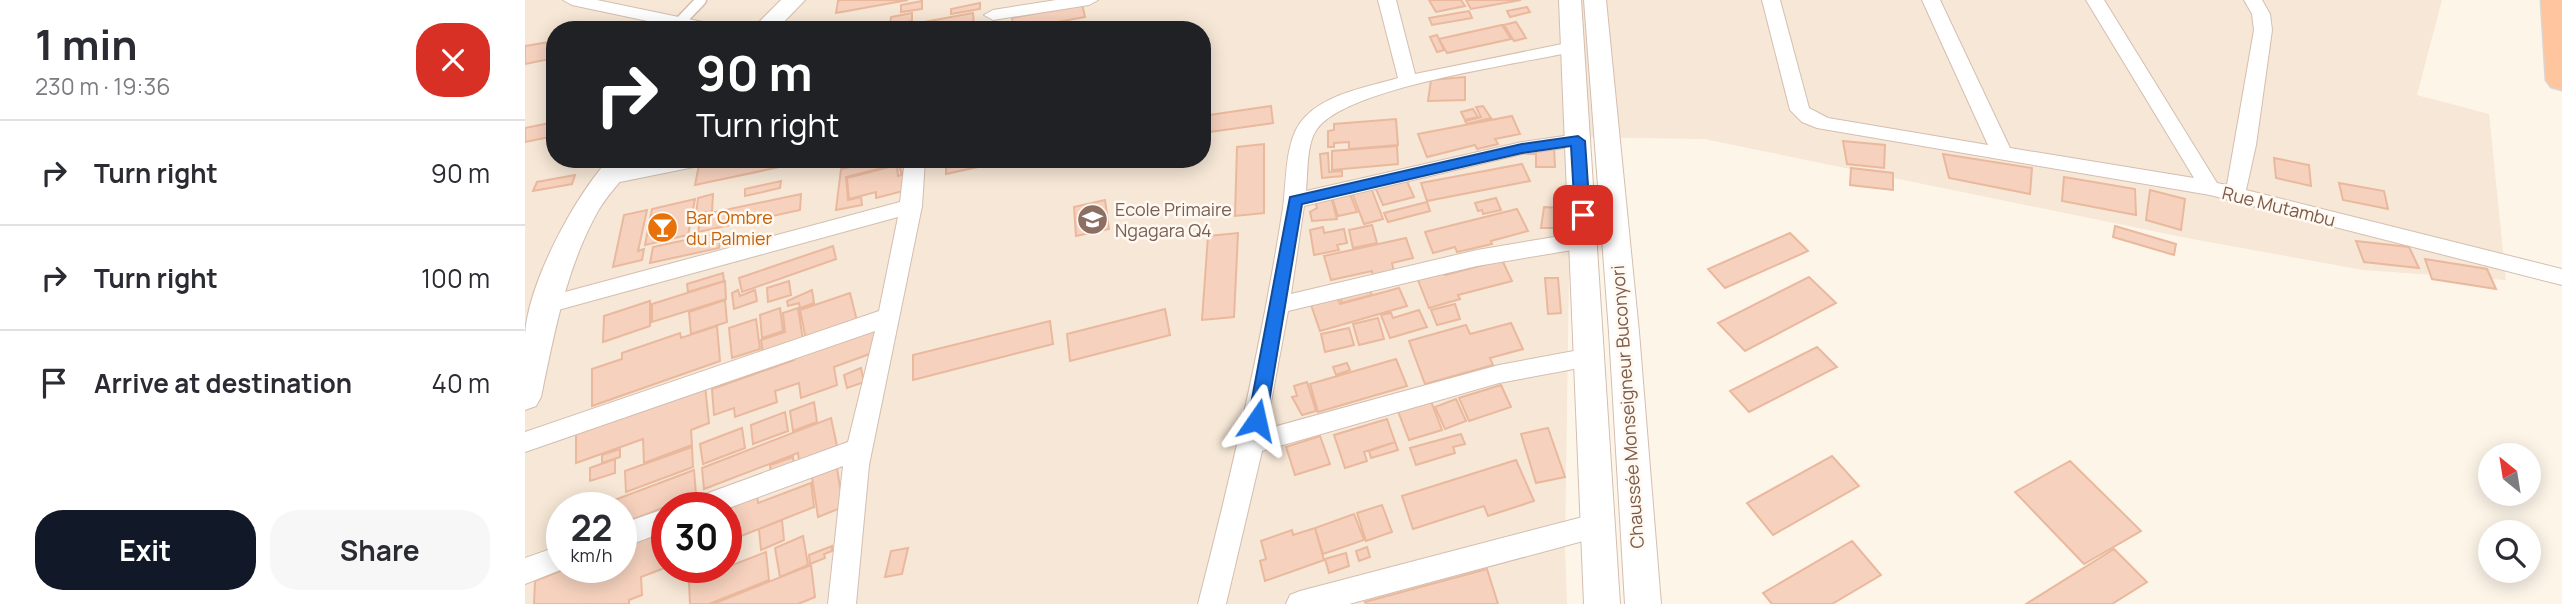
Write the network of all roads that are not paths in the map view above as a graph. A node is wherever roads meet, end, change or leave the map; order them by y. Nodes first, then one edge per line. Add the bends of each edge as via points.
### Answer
1 (572, 0) edge
2 (701, 0) edge
3 (795, 0) edge
4 (1004, 0) edge
5 (1089, 0) edge
6 (1387, 0) edge
7 (1570, 0) edge
8 (1595, 0) edge
9 (1771, 0) edge
10 (1931, 0) edge
11 (2095, 0) edge
12 (2253, 0) edge
13 (2556, 0) edge
14 (993, 15) junction
15 (675, 21) edge
16 (681, 21) edge
17 (772, 21) edge
18 (989, 21) edge
19 (1572, 47) junction
20 (2562, 80) edge
21 (1408, 81) junction
22 (1578, 141) junction
23 (2002, 153) junction
24 (614, 168) edge
25 (914, 168) edge
26 (2210, 188) junction
27 (2235, 194) junction
28 (1295, 201) junction
29 (912, 206) junction
30 (1584, 240) junction
31 (2562, 277) edge
32 (547, 305) junction
33 (1279, 305) junction
34 (889, 317) junction
35 (1590, 357) junction
36 (530, 358) edge
37 (525, 397) edge
38 (525, 442) edge
39 (1253, 443) junction
40 (859, 449) junction
41 (742, 492) edge
42 (1598, 526) junction
43 (546, 563) edge
44 (525, 571) edge
45 (839, 603) edge
46 (1212, 604) edge
47 (1300, 604) edge
48 (1602, 604) edge
49 (1643, 604) edge

1 - 15 street
2 - 16 lane
3 - 17 street
4 - 14 street
5 - 14 street
6 - 21 street
7 - 19 street, Chaussée Monseigneur Buconyori
8 - 49 street, Chaussée Monseigneur Buconyori
9 - 23 street via 1800,110 1809,118
10 - 23 street
11 - 26 street, Rue Mutambu
12 - 27 street via 2263,30
13 - 20 highway
14 - 18 street
19 - 21 street
19 - 22 street, Chaussée Monseigneur Buconyori
21 - 28 street via 1359,95 1312,121 1302,136
22 - 28 street via 1522,148
22 - 30 street, Chaussée Monseigneur Buconyori
23 - 26 street
24 - 32 street via 584,209
25 - 29 street
26 - 27 street, Rue Mutambu
27 - 31 street, Rue Mutambu
28 - 33 street
29 - 32 street
29 - 34 street
30 - 33 street via 1477,258
30 - 35 street, Chaussée Monseigneur Buconyori
32 - 36 street
33 - 39 street
34 - 38 street
34 - 40 street
35 - 39 street via 1499,374
35 - 42 street, Chaussée Monseigneur Buconyori
36 - 37 street
39 - 46 street
40 - 41 street
40 - 45 street
42 - 47 street
42 - 48 street, Chaussée Monseigneur Buconyori
43 - 44 street

